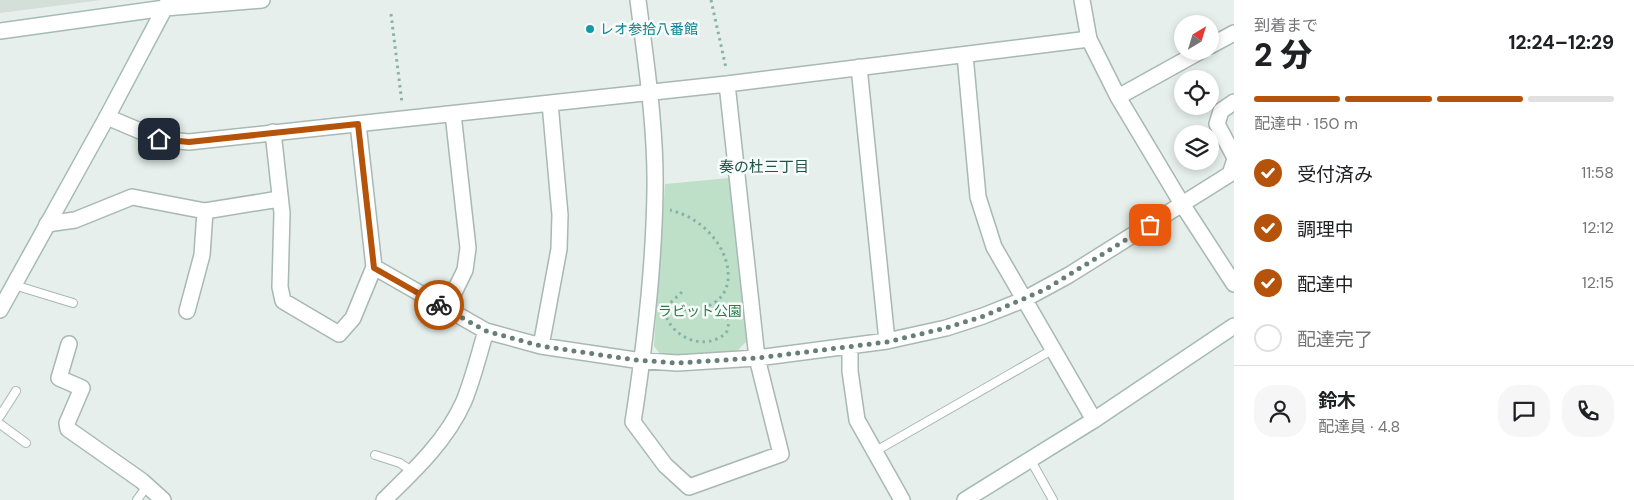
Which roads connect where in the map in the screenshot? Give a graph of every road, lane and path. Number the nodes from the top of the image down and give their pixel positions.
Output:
1 (262, 0) edge
2 (638, 0) edge
3 (711, 0) edge
4 (1082, 0) edge
5 (167, 4) edge
6 (391, 14) dead end
7 (0, 31) edge
8 (1234, 33) edge
9 (1089, 39) junction
10 (1219, 41) edge
11 (965, 55) junction
12 (1185, 60) edge
13 (860, 67) junction
14 (727, 84) junction
15 (649, 92) junction
16 (1118, 97) junction
17 (1234, 102) edge
18 (550, 104) junction
19 (453, 114) junction
20 (107, 117) junction
21 (403, 119) junction
22 (358, 124) junction
23 (273, 132) junction
24 (1234, 156) edge
25 (1234, 162) edge
26 (279, 199) junction
27 (1182, 204) junction
28 (654, 207) junction
29 (205, 211) junction
30 (47, 224) junction
31 (374, 268) junction
32 (1234, 284) edge
33 (14, 285) junction
34 (682, 292) dead end
35 (1023, 300) junction
36 (716, 302) junction
37 (74, 303) dead end
38 (648, 304) junction
39 (666, 308) junction
40 (446, 309) junction
41 (0, 310) edge
42 (187, 311) dead end
43 (1234, 328) edge
44 (486, 331) junction
45 (887, 342) junction
46 (69, 344) dead end
47 (541, 346) junction
48 (850, 347) junction
49 (1052, 350) junction
50 (757, 358) junction
51 (642, 360) junction
52 (16, 391) dead end
53 (0, 416) edge
54 (1094, 420) junction
55 (0, 424) edge
56 (26, 444) dead end
57 (874, 452) junction
58 (375, 455) dead end
59 (1030, 459) junction
60 (412, 472) junction
61 (147, 486) junction
62 (137, 500) edge
63 (163, 500) edge
64 (384, 500) edge
65 (902, 500) edge
66 (965, 500) edge
67 (1053, 500) edge

1 - 5 street
2 - 15 street
3 - 14 path
4 - 9 street
5 - 7 street
5 - 20 street
6 - 21 path
8 - 10 street
9 - 11 street
9 - 16 street
11 - 13 street
11 - 35 street
12 - 16 street
13 - 14 street
13 - 45 street
14 - 15 street
14 - 50 street
15 - 18 street
15 - 28 street
16 - 27 street
17 - 24 street
18 - 19 street
18 - 47 street
19 - 21 street
19 - 40 street
20 - 23 street
20 - 30 street
21 - 22 street
22 - 23 street
22 - 31 street
23 - 26 street
25 - 27 street
26 - 29 street
26 - 31 street
27 - 32 street
27 - 35 street
28 - 36 path
28 - 38 street
29 - 30 street
29 - 42 street
30 - 33 street
31 - 40 street
33 - 37 lane
33 - 41 street
34 - 39 path
35 - 45 street
35 - 49 street
36 - 39 path
36 - 39 path
38 - 39 path
38 - 51 street
40 - 44 street
43 - 54 street
44 - 47 street
44 - 60 street
45 - 48 street
46 - 61 street
47 - 51 street
48 - 50 street
48 - 57 street
49 - 54 street
49 - 57 lane
50 - 51 street
50 - 51 street
52 - 53 lane
54 - 59 street
55 - 56 lane
57 - 65 street
58 - 60 lane
59 - 66 street
59 - 67 lane
60 - 64 street
61 - 62 lane
61 - 63 street

